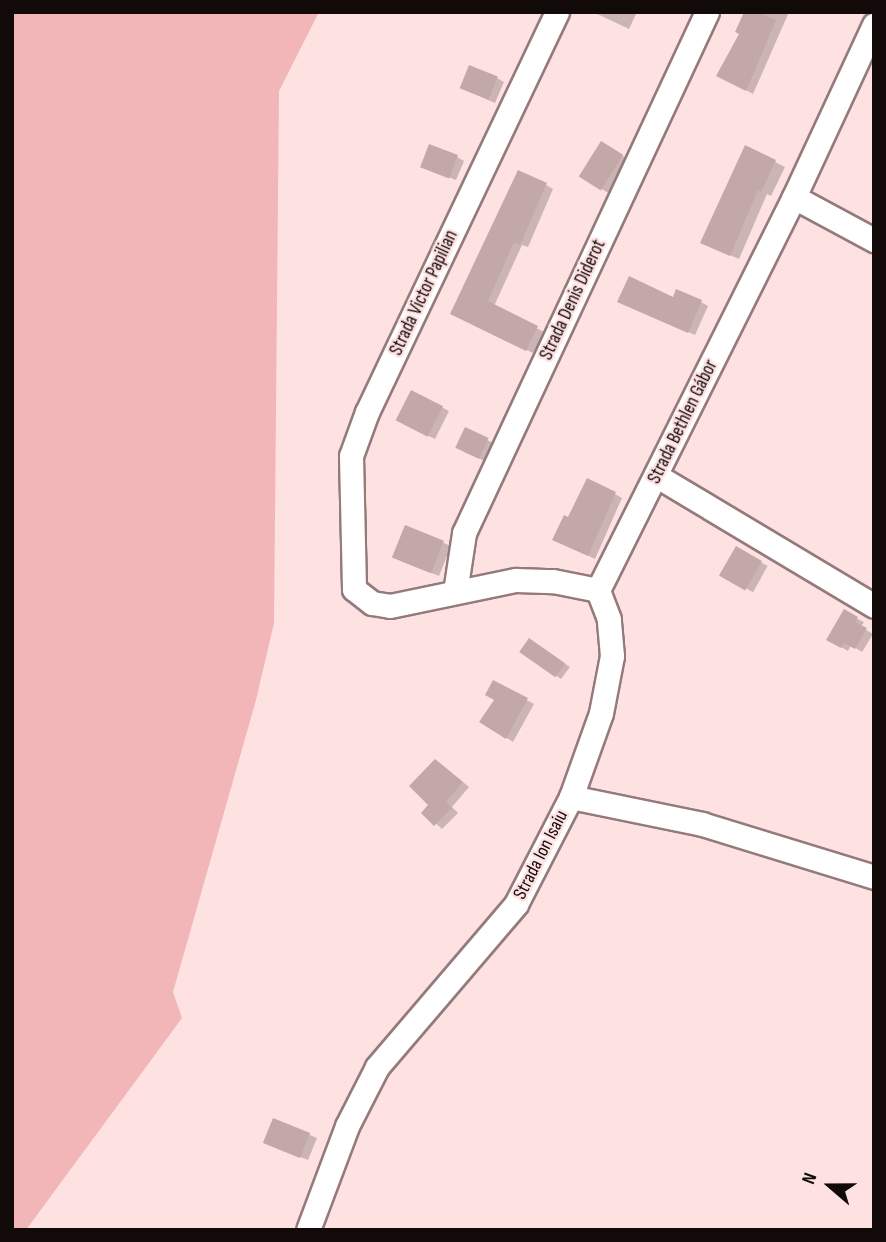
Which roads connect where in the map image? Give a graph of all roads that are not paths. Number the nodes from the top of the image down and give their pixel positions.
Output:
1 (557, 12) edge
2 (708, 12) edge
3 (874, 25) edge
4 (794, 197) junction
5 (874, 240) edge
6 (657, 476) junction
7 (598, 590) junction
8 (455, 592) junction
9 (874, 606) edge
10 (571, 797) junction
11 (874, 877) edge
12 (307, 1230) edge

1 - 8 street, Strada Victor Papilian
2 - 8 street, Strada Denis Diderot
3 - 4 street, Strada Bethlen Gábor
4 - 5 street
4 - 6 street, Strada Bethlen Gábor
6 - 7 street, Strada Bethlen Gábor
6 - 9 street
7 - 8 street
7 - 10 street
10 - 11 street, Strada Ion Isaiu
10 - 12 street, Strada Ion Isaiu

